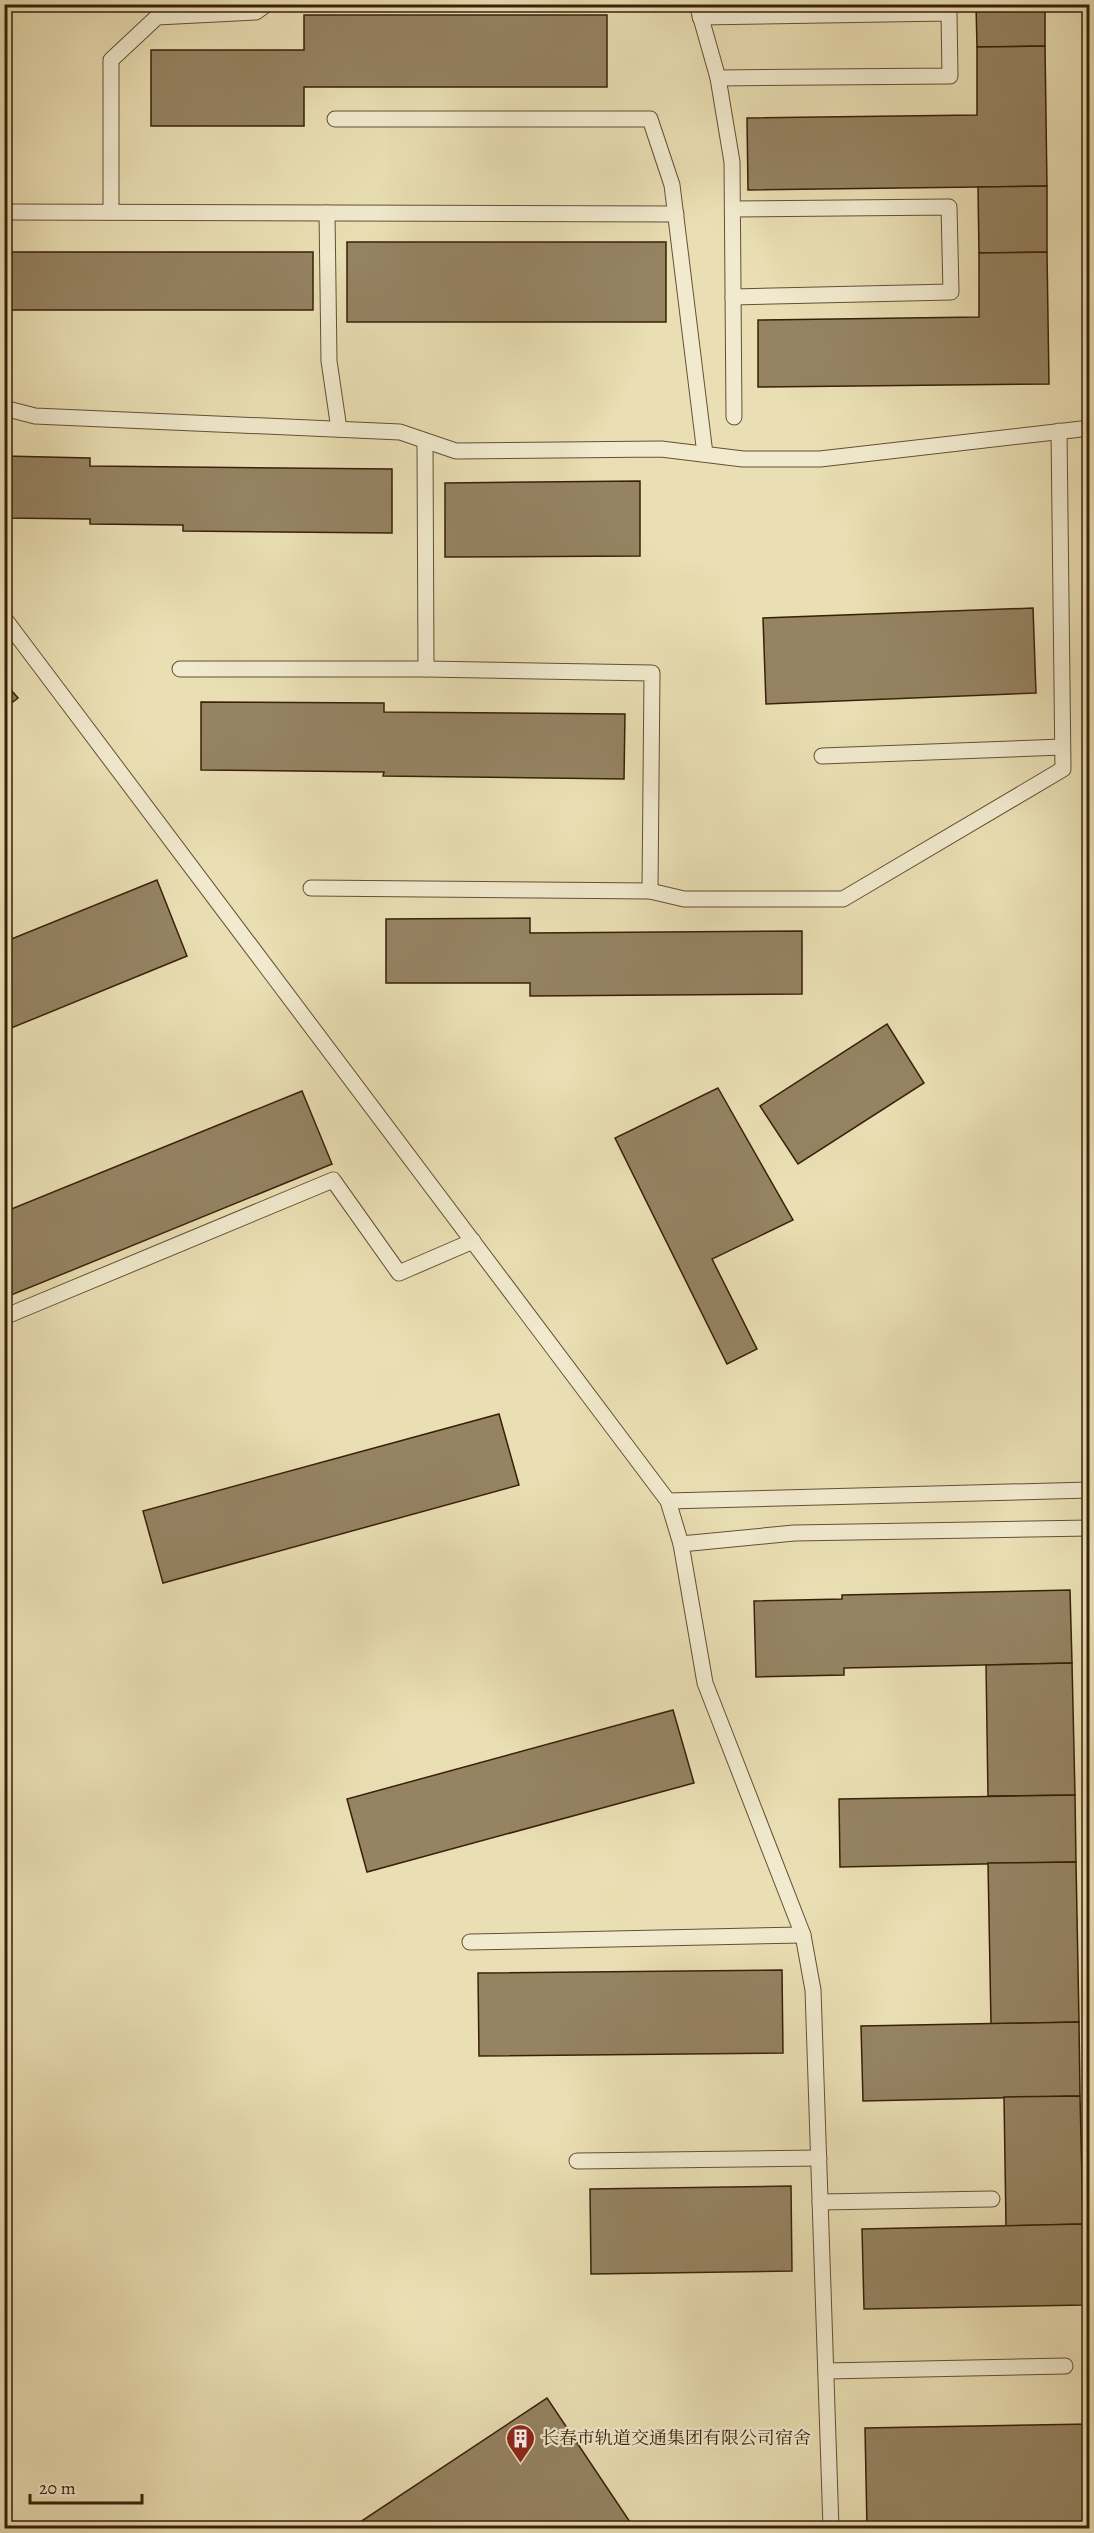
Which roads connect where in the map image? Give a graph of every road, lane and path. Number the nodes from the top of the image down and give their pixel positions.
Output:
1 (259, 7) edge
2 (699, 10) edge
3 (718, 78) junction
4 (335, 119) dead end
5 (733, 209) junction
6 (4, 212) edge
7 (111, 212) junction
8 (327, 213) junction
9 (676, 214) junction
10 (733, 297) junction
11 (4, 408) edge
12 (734, 417) dead end
13 (1089, 428) edge
14 (339, 429) junction
15 (1059, 431) junction
16 (425, 441) junction
17 (705, 454) junction
18 (4, 618) edge
19 (180, 669) dead end
20 (426, 669) junction
21 (1062, 747) junction
22 (822, 756) dead end
23 (311, 888) dead end
24 (650, 891) junction
25 (473, 1241) junction
26 (4, 1317) edge
27 (1089, 1490) edge
28 (668, 1501) junction
29 (1089, 1528) edge
30 (681, 1544) junction
31 (803, 1935) junction
32 (470, 1942) dead end
33 (819, 2158) junction
34 (577, 2161) dead end
35 (992, 2199) dead end
36 (820, 2202) junction
37 (1065, 2366) dead end
38 (826, 2372) junction
39 (831, 2529) edge

1 - 7 lane
2 - 3 lane
2 - 3 lane
3 - 5 lane
4 - 9 lane
5 - 10 lane
5 - 10 lane
6 - 7 lane
7 - 8 lane
8 - 9 lane
8 - 14 lane
9 - 17 lane
10 - 12 lane
11 - 14 lane
13 - 15 lane
14 - 16 lane
15 - 17 lane
15 - 21 lane
16 - 17 lane
16 - 20 lane
18 - 25 lane
19 - 20 lane
20 - 24 lane
21 - 22 lane
21 - 24 lane
23 - 24 lane
25 - 26 lane
25 - 28 lane
27 - 28 lane
28 - 30 lane
29 - 30 lane
30 - 31 lane
31 - 32 lane
31 - 33 lane
33 - 34 lane
33 - 36 lane
35 - 36 lane
36 - 38 lane
37 - 38 lane
38 - 39 lane

